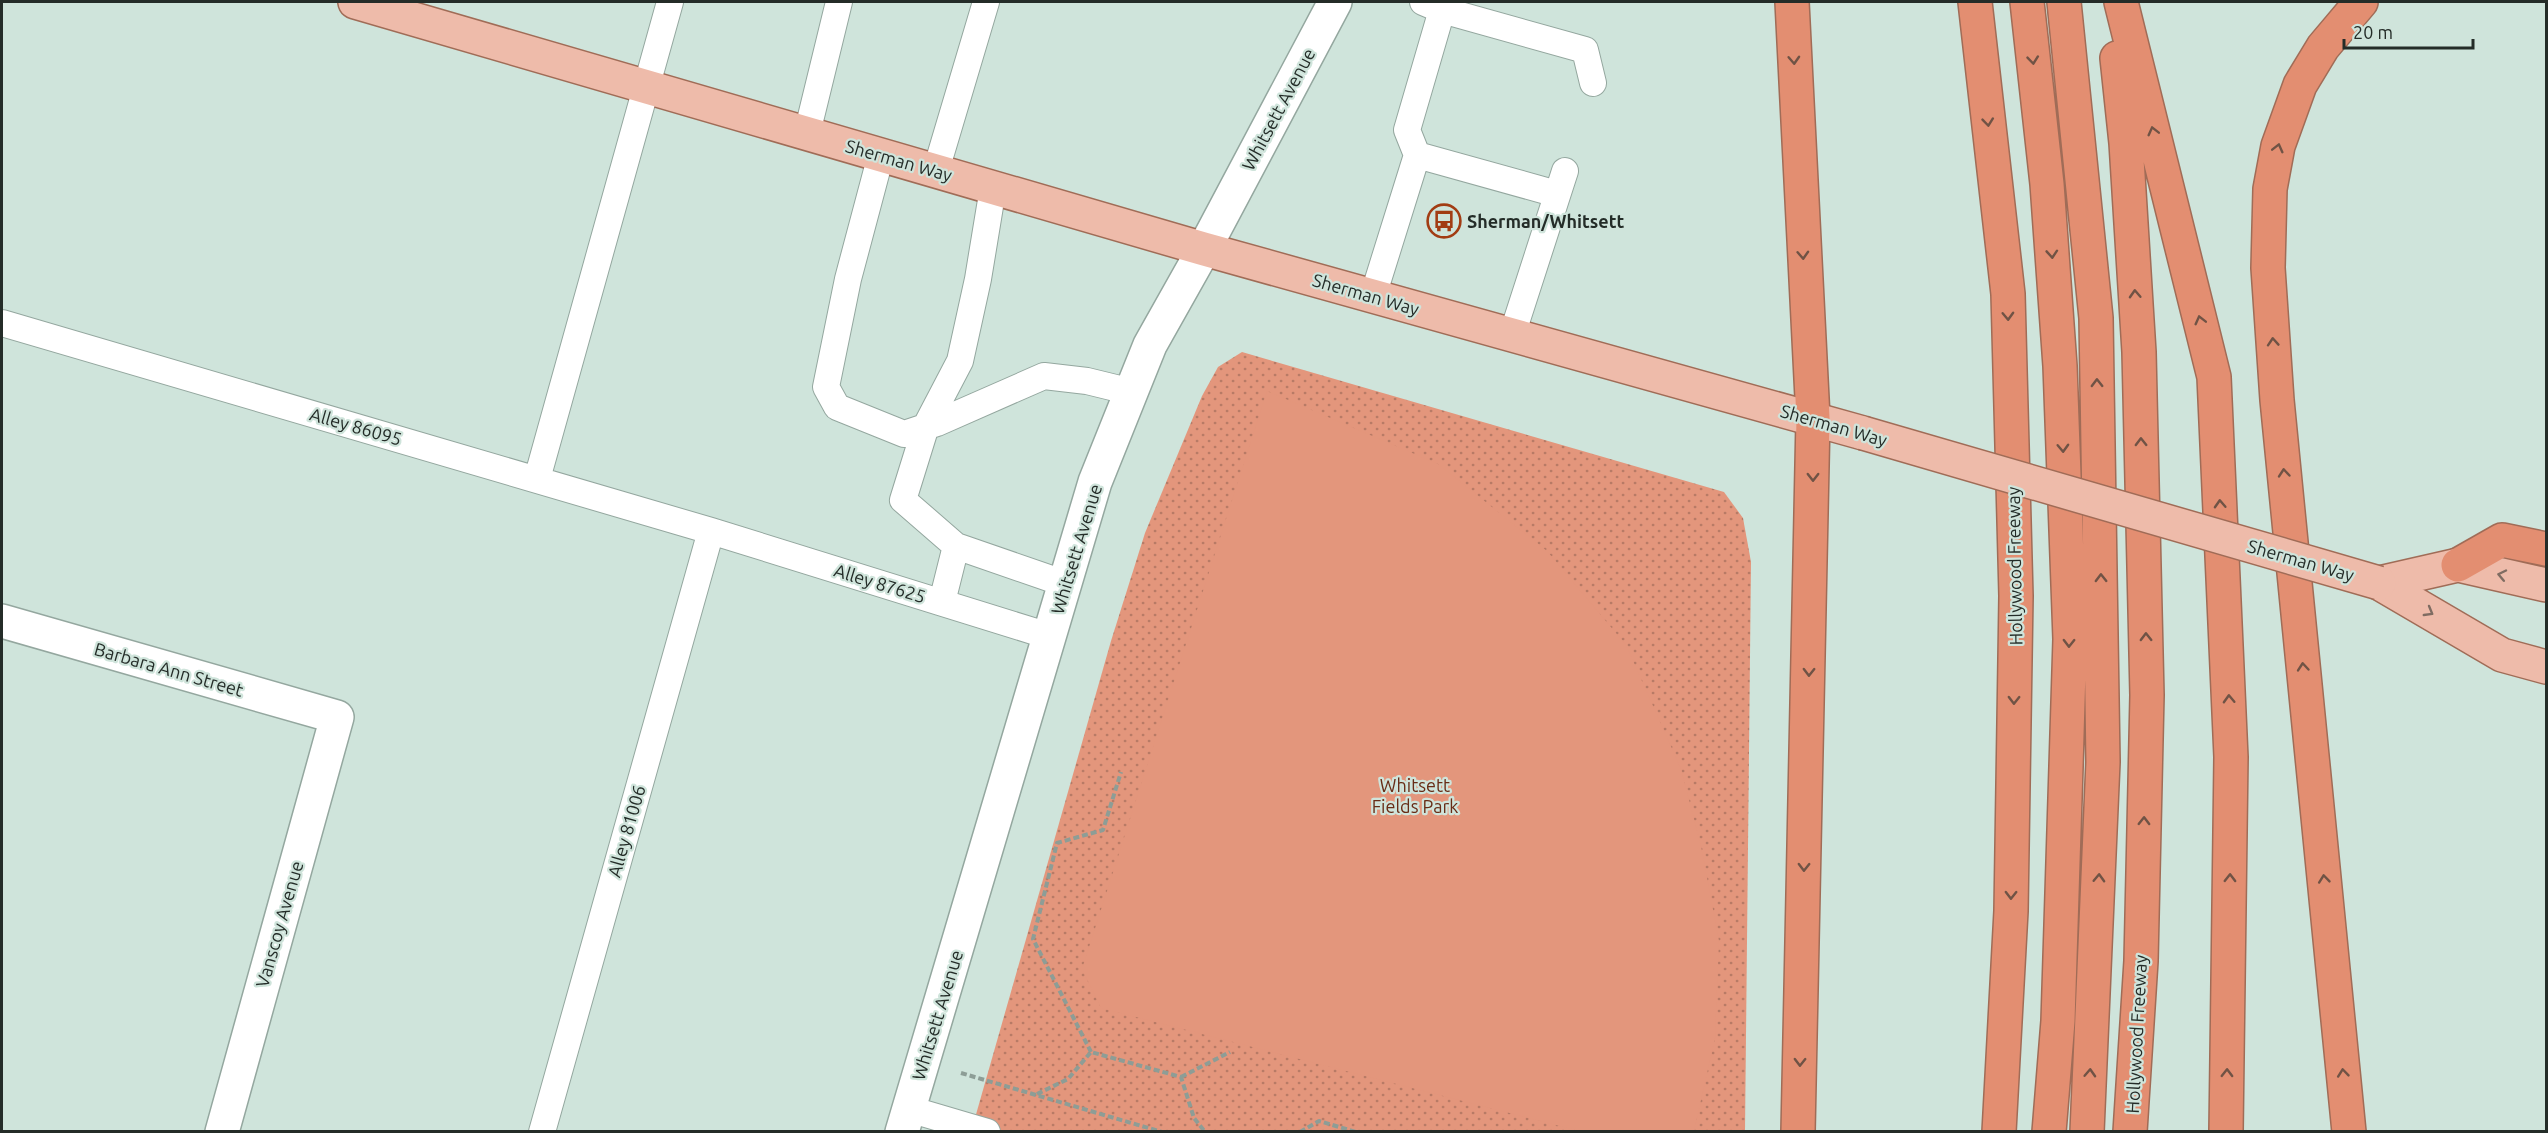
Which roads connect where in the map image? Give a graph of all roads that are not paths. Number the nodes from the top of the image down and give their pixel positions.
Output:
1 (355, 2) edge
2 (670, 2) edge
3 (839, 2) edge
4 (986, 2) edge
5 (1335, 2) edge
6 (1791, 2) edge
7 (1975, 2) edge
8 (2026, 2) edge
9 (2064, 2) edge
10 (2111, 2) edge
11 (2121, 2) edge
12 (2361, 2) edge
13 (1433, 6) edge
14 (418, 10) edge
15 (1593, 83) dead end
16 (647, 86) junction
17 (807, 133) junction
18 (881, 155) junction
19 (1417, 155) junction
20 (936, 170) junction
21 (993, 188) junction
22 (1204, 249) junction
23 (1373, 296) junction
24 (2, 322) edge
25 (1512, 335) junction
26 (1132, 392) junction
27 (1813, 418) junction
28 (926, 426) junction
29 (537, 479) junction
30 (711, 531) junction
31 (956, 546) junction
32 (2547, 549) edge
33 (2458, 565) junction
34 (2379, 583) junction
35 (1066, 584) junction
36 (2547, 585) edge
37 (942, 602) junction
38 (2, 621) edge
39 (1049, 636) junction
40 (2547, 667) edge
41 (337, 717) joint
42 (906, 1120) edge
43 (222, 1131) edge
44 (542, 1131) edge
45 (987, 1131) edge
46 (1798, 1131) edge
47 (1999, 1131) edge
48 (2049, 1131) edge
49 (2087, 1131) edge
50 (2130, 1131) edge
51 (2226, 1131) edge
52 (2349, 1131) edge

1 - 14 main road, Sherman Way
2 - 16 lane
3 - 17 lane
4 - 20 lane
5 - 22 main road, Whitsett Avenue
6 -> 27 highway
7 -> 47 highway, Hollywood Freeway
8 -> 48 highway
49 -> 9 highway
50 -> 10 highway, Hollywood Freeway
51 -> 11 highway
52 -> 12 highway
13 - 15 lane
13 - 19 lane
14 - 16 main road, Sherman Way
16 - 17 main road, Sherman Way
16 - 29 lane
17 - 18 main road, Sherman Way
18 - 20 main road, Sherman Way
18 - 28 lane
19 - 23 lane
19 - 25 lane
20 - 21 main road, Sherman Way
21 - 22 main road, Sherman Way
21 - 28 lane
22 - 23 main road, Sherman Way
22 - 26 main road, Whitsett Avenue
23 - 25 main road, Sherman Way
24 - 29 lane, Alley 86095
25 - 27 main road, Sherman Way
26 - 28 lane
26 - 35 main road, Whitsett Avenue
27 - 34 main road, Sherman Way, bridge
27 -> 46 highway
28 - 31 lane
29 - 30 lane, Alley 86095
30 - 37 lane, Alley 87625
30 - 44 lane, Alley 81006
31 - 35 lane
31 - 37 lane
32 - 33 highway
33 - 34 main road, Sherman Way
36 -> 33 main road, Sherman Way
34 -> 40 main road, Sherman Way
35 - 39 main road, Whitsett Avenue
37 - 39 lane, Alley 87625
38 - 41 main road, Barbara Ann Street
39 - 42 main road, Whitsett Avenue
41 - 43 main road, Vanscoy Avenue
42 - 45 lane

